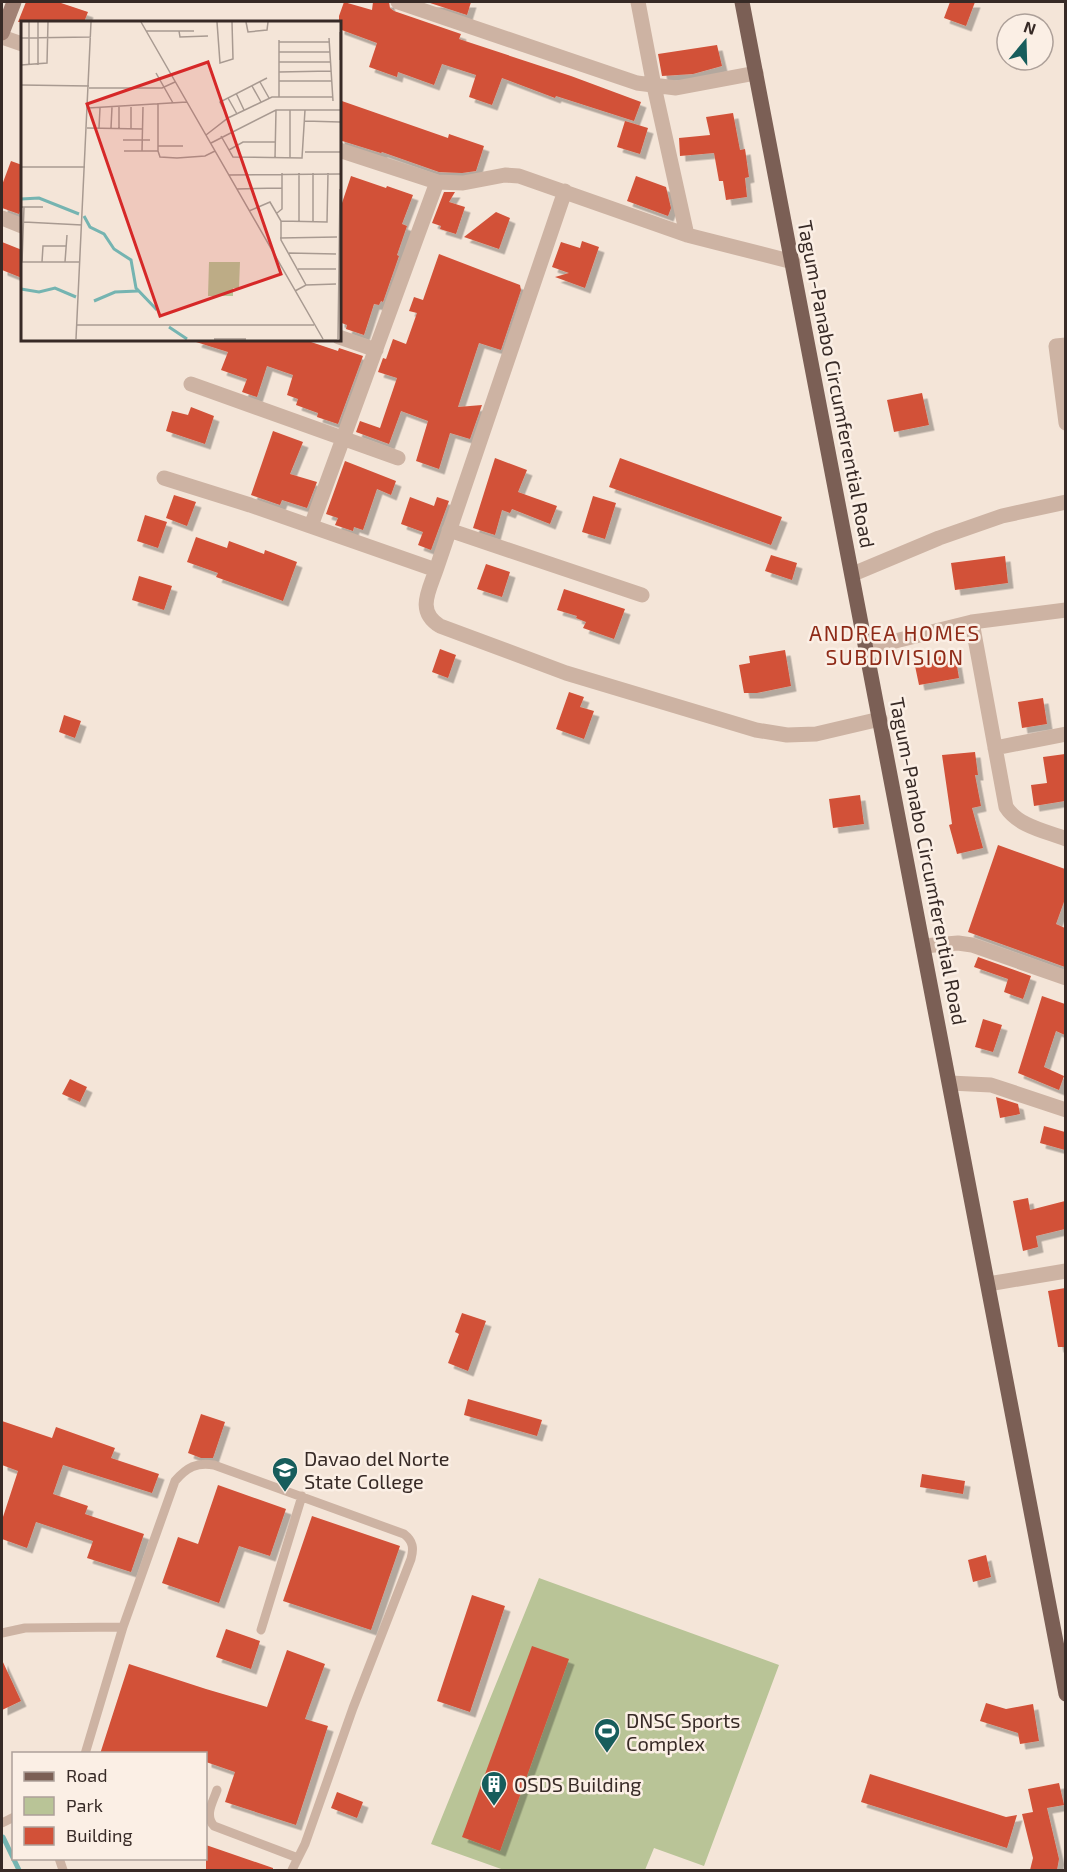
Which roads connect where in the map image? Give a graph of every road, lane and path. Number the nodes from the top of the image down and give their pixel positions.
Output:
1 (14, 2) edge
2 (398, 2) edge
3 (638, 2) edge
4 (742, 2) edge
5 (2, 35) edge
6 (21, 44) edge
7 (756, 73) junction
8 (654, 86) junction
9 (340, 153) edge
10 (437, 182) junction
11 (565, 191) junction
12 (2, 218) edge
13 (21, 226) edge
14 (687, 235) junction
15 (793, 262) junction
16 (340, 337) edge
17 (1065, 345) edge
18 (376, 350) junction
19 (190, 384) dead end
20 (1065, 423) edge
21 (344, 438) junction
22 (398, 458) dead end
23 (164, 478) dead end
24 (1065, 502) edge
25 (311, 526) junction
26 (449, 530) junction
27 (436, 570) junction
28 (853, 574) junction
29 (642, 595) dead end
30 (1065, 610) edge
31 (972, 622) junction
32 (867, 648) junction
33 (880, 719) junction
34 (1065, 734) edge
35 (995, 748) junction
36 (1065, 839) edge
37 (923, 946) junction
38 (1065, 978) edge
39 (950, 1083) junction
40 (1065, 1110) edge
41 (1065, 1270) edge
42 (988, 1284) junction
43 (302, 1496) junction
44 (123, 1627) junction
45 (261, 1630) dead end
46 (2, 1633) edge
47 (1065, 1694) edge
48 (86, 1752) edge
49 (217, 1790) dead end
50 (298, 1858) junction
51 (292, 1870) edge

1 - 5 main road
2 - 8 street
3 - 8 street
4 - 7 main road, Tagum-Panabo Circumferential Road
5 - 6 street
7 - 8 street
7 - 15 main road, Tagum-Panabo Circumferential Road
8 - 14 street
9 - 10 street
10 - 11 street
10 - 18 street
11 - 14 street
11 - 26 street
12 - 13 street
14 - 15 street
15 - 28 main road, Tagum-Panabo Circumferential Road
16 - 18 street
17 - 20 street
18 - 21 street
19 - 21 street
21 - 22 street
21 - 25 street
23 - 25 street
24 - 28 street
25 - 27 street
26 - 27 street
26 - 29 street
27 - 33 street
28 - 32 main road, Tagum-Panabo Circumferential Road
30 - 31 street
31 - 32 street
31 - 35 street
32 - 33 main road, Tagum-Panabo Circumferential Road
33 - 37 main road, Tagum-Panabo Circumferential Road
34 - 35 street
35 - 36 street
37 - 38 street
37 - 39 main road, Tagum-Panabo Circumferential Road
39 - 40 street
39 - 42 main road, Tagum-Panabo Circumferential Road
41 - 42 street
42 - 47 main road, Tagum-Panabo Circumferential Road
43 - 44 lane
43 - 45 lane
43 - 50 lane
44 - 46 lane
44 - 48 lane
49 - 50 lane
50 - 51 lane

